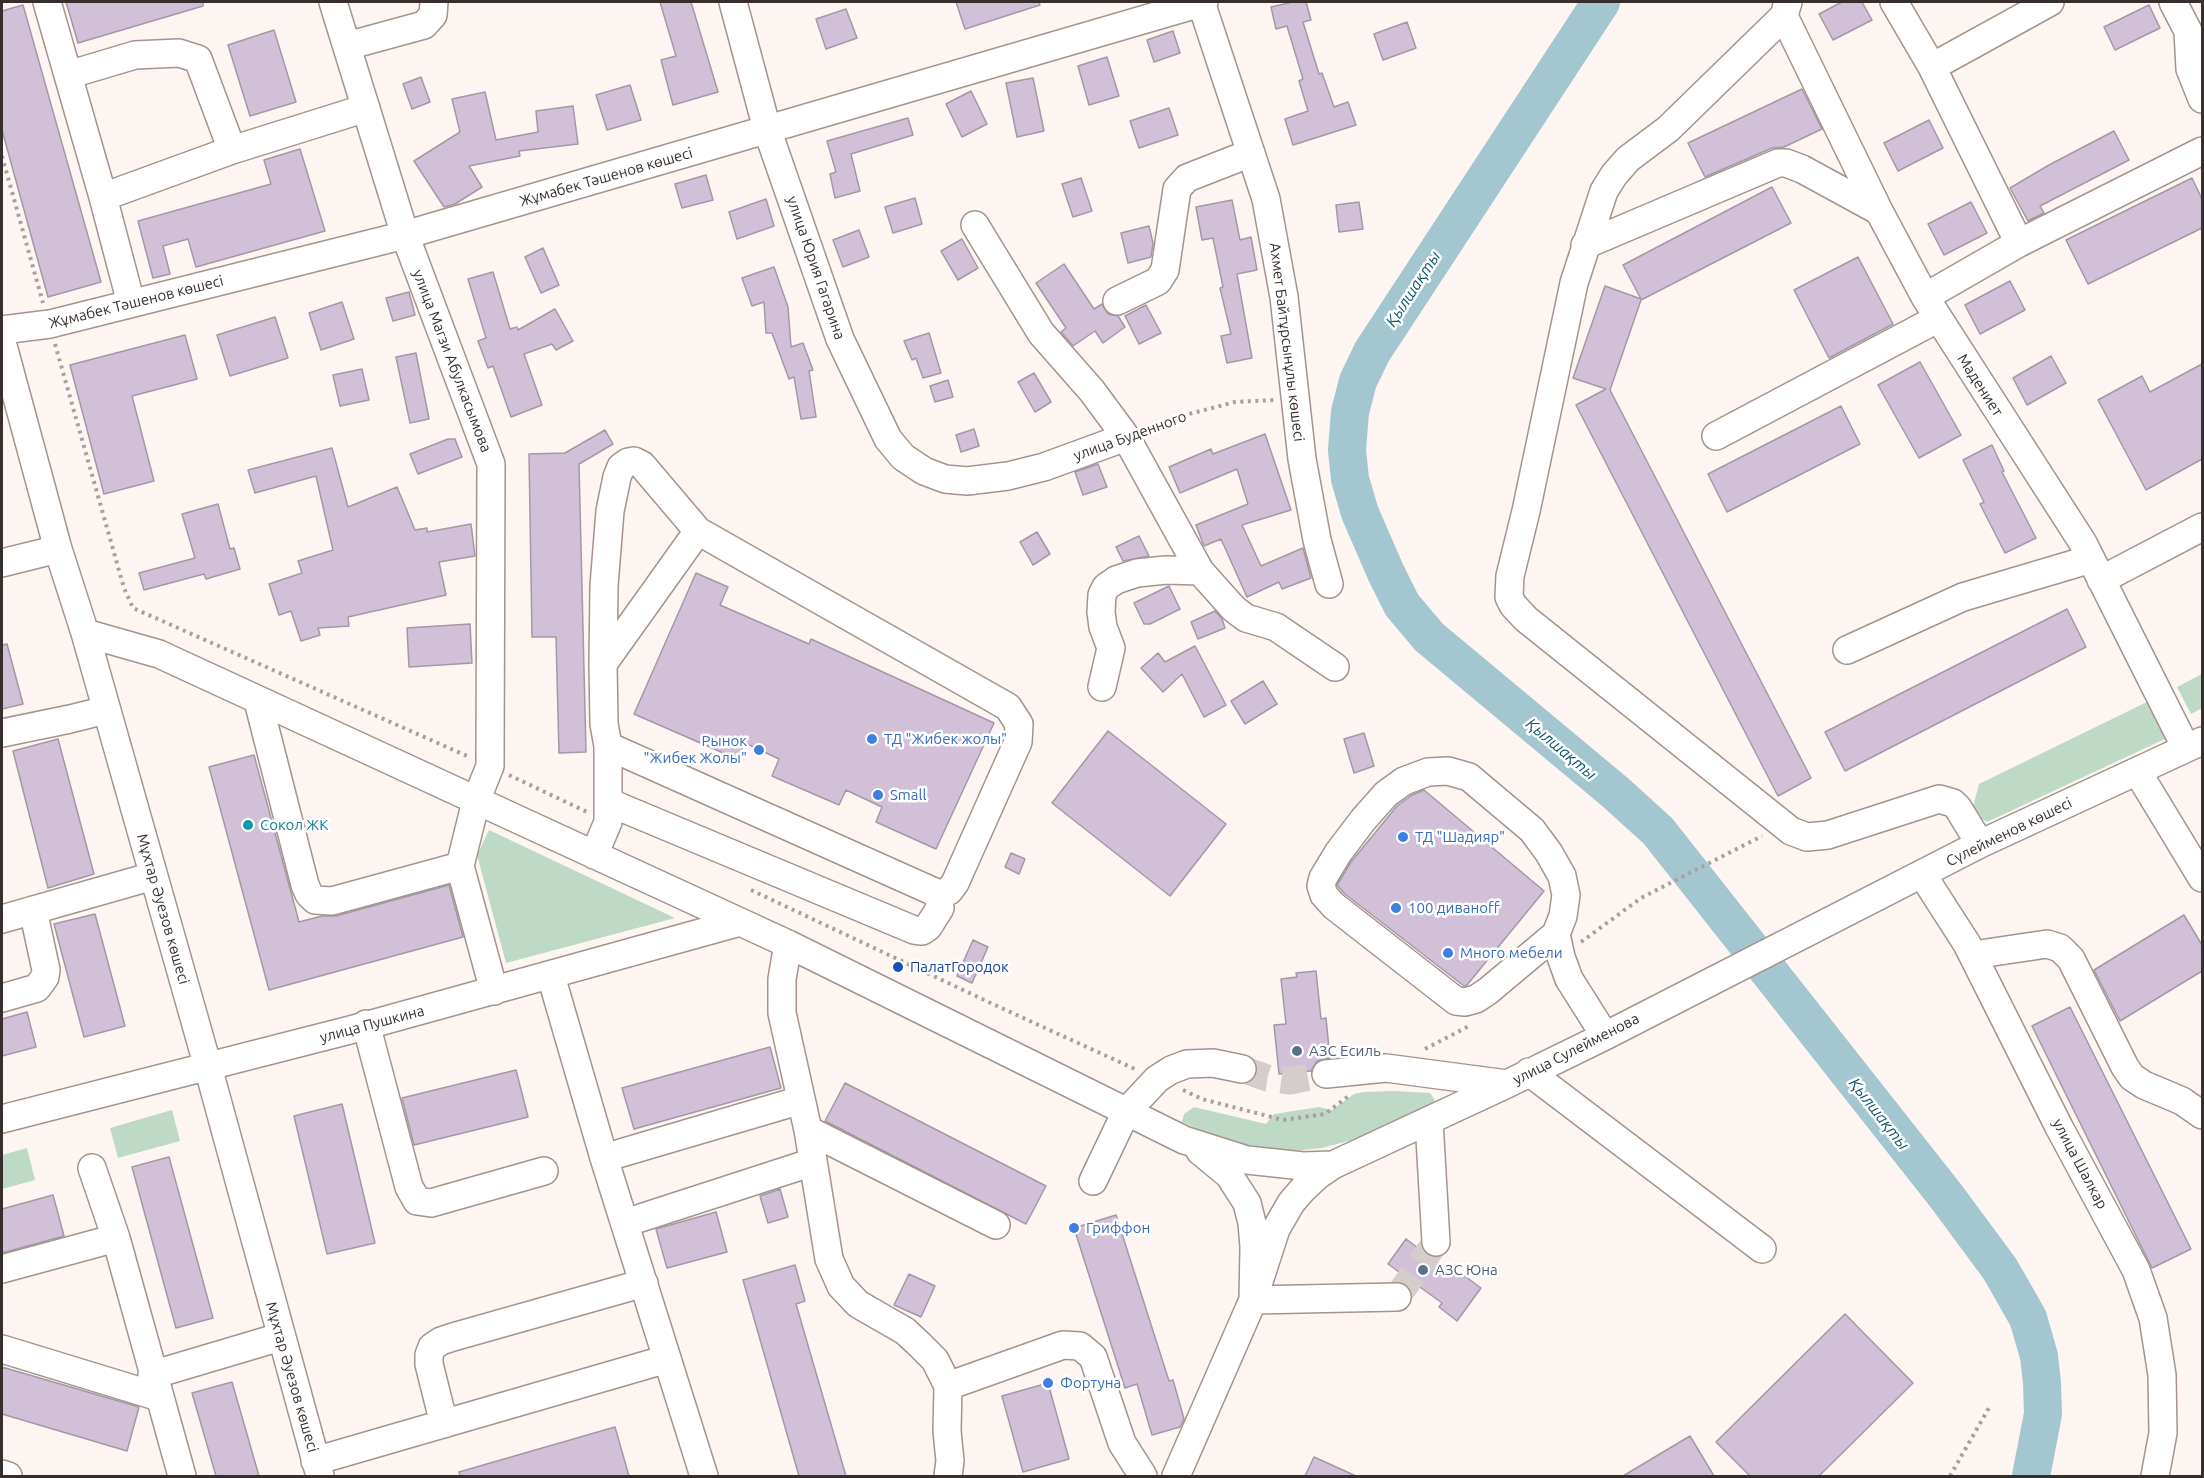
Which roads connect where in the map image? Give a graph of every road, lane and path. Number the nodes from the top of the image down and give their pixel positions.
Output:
1 (48, 2) edge
2 (333, 2) edge
3 (434, 2) edge
4 (733, 2) edge
5 (1202, 2) edge
6 (1894, 2) edge
7 (2173, 2) edge
8 (2046, 3) edge
9 (1786, 9) edge
10 (347, 46) junction
11 (1932, 68) junction
12 (68, 75) junction
13 (2202, 99) edge
14 (366, 108) junction
15 (767, 129) junction
16 (232, 150) junction
17 (2202, 151) edge
18 (1251, 153) junction
19 (103, 197) junction
20 (1879, 211) junction
21 (975, 225) dead end
22 (405, 235) junction
23 (2019, 243) junction
24 (1585, 244) junction
25 (1117, 301) dead end
26 (131, 303) junction
27 (1931, 308) junction
28 (2, 330) edge
29 (2, 342) edge
30 (1295, 399) junction
31 (1716, 436) dead end
32 (1126, 437) junction
33 (967, 481) joint
34 (2202, 527) edge
35 (698, 531) junction
36 (58, 549) junction
37 (2, 563) edge
38 (2096, 570) junction
39 (1200, 571) junction
40 (1329, 584) dead end
41 (85, 633) junction
42 (1847, 650) dead end
43 (603, 664) junction
44 (1335, 667) dead end
45 (1102, 687) dead end
46 (258, 700) junction
47 (105, 710) junction
48 (2, 733) edge
49 (2194, 745) edge
50 (608, 746) junction
51 (2138, 771) junction
52 (476, 801) junction
53 (608, 802) junction
54 (1980, 844) junction
55 (1744, 846) dead end
56 (594, 855) junction
57 (460, 866) junction
58 (1922, 874) junction
59 (153, 876) junction
60 (2202, 878) edge
61 (939, 894) junction
62 (1641, 898) dead end
63 (33, 910) junction
64 (2, 919) edge
65 (740, 922) junction
66 (1817, 927) joint
67 (1556, 934) junction
68 (788, 944) junction
69 (1973, 955) junction
70 (551, 976) junction
71 (494, 991) junction
72 (2, 998) edge
73 (366, 1024) junction
74 (1605, 1036) junction
75 (208, 1066) junction
76 (1242, 1069) tunnel mouth
77 (1326, 1074) tunnel mouth
78 (1518, 1078) junction
79 (801, 1100) junction
80 (1126, 1112) junction
81 (2202, 1115) edge
82 (2, 1119) edge
83 (1429, 1120) junction
84 (808, 1130) junction
85 (1184, 1140) junction
86 (604, 1158) junction
87 (813, 1162) junction
88 (1333, 1165) junction
89 (92, 1168) dead end
90 (544, 1171) dead end
91 (1093, 1181) dead end
92 (625, 1223) junction
93 (996, 1225) dead end
94 (116, 1239) junction
95 (1436, 1242) tunnel mouth
96 (1762, 1249) dead end
97 (2, 1269) edge
98 (644, 1283) junction
99 (1397, 1297) dead end
100 (1253, 1300) junction
101 (280, 1337) junction
102 (2, 1348) edge
103 (667, 1359) junction
104 (156, 1386) junction
105 (948, 1386) junction
106 (1990, 1406) dead end
107 (444, 1424) junction
108 (317, 1469) edge
109 (2, 1474) edge
110 (8, 1476) edge
111 (182, 1476) edge
112 (702, 1476) edge
113 (948, 1476) edge
114 (1143, 1476) edge
115 (1176, 1476) edge
116 (1950, 1476) edge
117 (2155, 1476) edge

1 - 12 street
2 - 10 street, улица Магзи Абулкасымова
3 - 10 street
4 - 15 street, улица Юрия Гагарина
5 - 15 street, Жұмабек Тәшенов көшесі
5 - 18 street, Ахмет Байтұрсынұлы көшесі
6 - 11 street
7 - 13 street
8 - 11 street
9 - 20 street, Мадениет
9 - 24 street
10 - 14 street, улица Магзи Абулкасымова
11 - 23 street
12 - 16 street
12 - 19 street
14 - 16 street
14 - 22 street, улица Магзи Абулкасымова
15 - 22 street, Жұмабек Тәшенов көшесі
15 - 33 street, улица Юрия Гагарина
16 - 19 street
17 - 23 street
18 - 25 street
18 - 30 street, Ахмет Байтұрсынұлы көшесі
19 - 26 street
20 - 24 street
20 - 27 street, Мадениет
21 - 32 street
22 - 26 street, Жұмабек Тәшенов көшесі
22 - 52 street, улица Магзи Абулкасымова
23 - 27 street
24 - 54 street
26 - 28 street, Жұмабек Тәшенов көшесі
27 - 31 street
27 - 38 street, Мадениет
29 - 36 street, Мұхтар Әуезов көшесі
30 - 32 path, улица Буденного
30 - 40 street, Ахмет Байтұрсынұлы көшесі
32 - 33 street, улица Буденного
32 - 39 street
34 - 38 street
35 - 43 street
35 - 43 street
35 - 61 street
36 - 37 street
36 - 41 street, Мұхтар Әуезов көшесі
38 - 42 street
38 - 49 street, Мадениет
39 - 44 street
39 - 45 street
41 - 46 street
41 - 47 street, Мұхтар Әуезов көшесі
43 - 50 street
46 - 52 street
46 - 57 street
47 - 48 street
47 - 59 street, Мұхтар Әуезов көшесі
49 - 51 street, Сүлейменов көшесі
50 - 53 street
50 - 61 street
51 - 54 street, Сүлейменов көшесі
51 - 60 street
52 - 56 street
52 - 57 street, улица Магзи Абулкасымова
53 - 56 street
53 - 61 street
54 - 58 street, Сүлейменов көшесі
55 - 62 path
56 - 65 street
57 - 71 street
58 - 66 street, Сүлейменов көшесі
58 - 69 street, улица Шалкар
59 - 63 street
59 - 75 street, Мұхтар Әуезов көшесі
63 - 64 street
63 - 72 street
65 - 68 street
65 - 70 street, улица Пушкина
66 - 74 street, улица Сулейменова
67 - 67 street
67 - 74 street
68 - 79 street
68 - 80 street
69 - 81 street
69 - 117 street, улица Шалкар
70 - 71 street, улица Пушкина
70 - 86 street
71 - 73 street, улица Пушкина
73 - 75 street, улица Пушкина
73 - 90 street
74 - 78 street, улица Сулейменова
75 - 82 street, улица Пушкина
75 - 101 street, Мұхтар Әуезов көшесі
76 - 80 street
77 - 78 street
78 - 83 street, улица Сулейменова
78 - 96 street
79 - 84 street
79 - 86 street
80 - 85 street
80 - 91 street
83 - 88 street, улица Сулейменова
83 - 95 street
84 - 87 street
84 - 93 street
85 - 88 street
85 - 100 street
86 - 92 street
87 - 92 street
87 - 105 street
88 - 100 street
89 - 94 street
92 - 98 street
94 - 97 street
94 - 104 street
98 - 103 street
98 - 107 street
99 - 100 street
100 - 115 street
101 - 104 street
101 - 108 street, Мұхтар Әуезов көшесі
102 - 104 street
103 - 107 street
103 - 112 street
104 - 111 street
105 - 113 street
105 - 114 street
106 - 116 path
107 - 108 street
109 - 110 street

